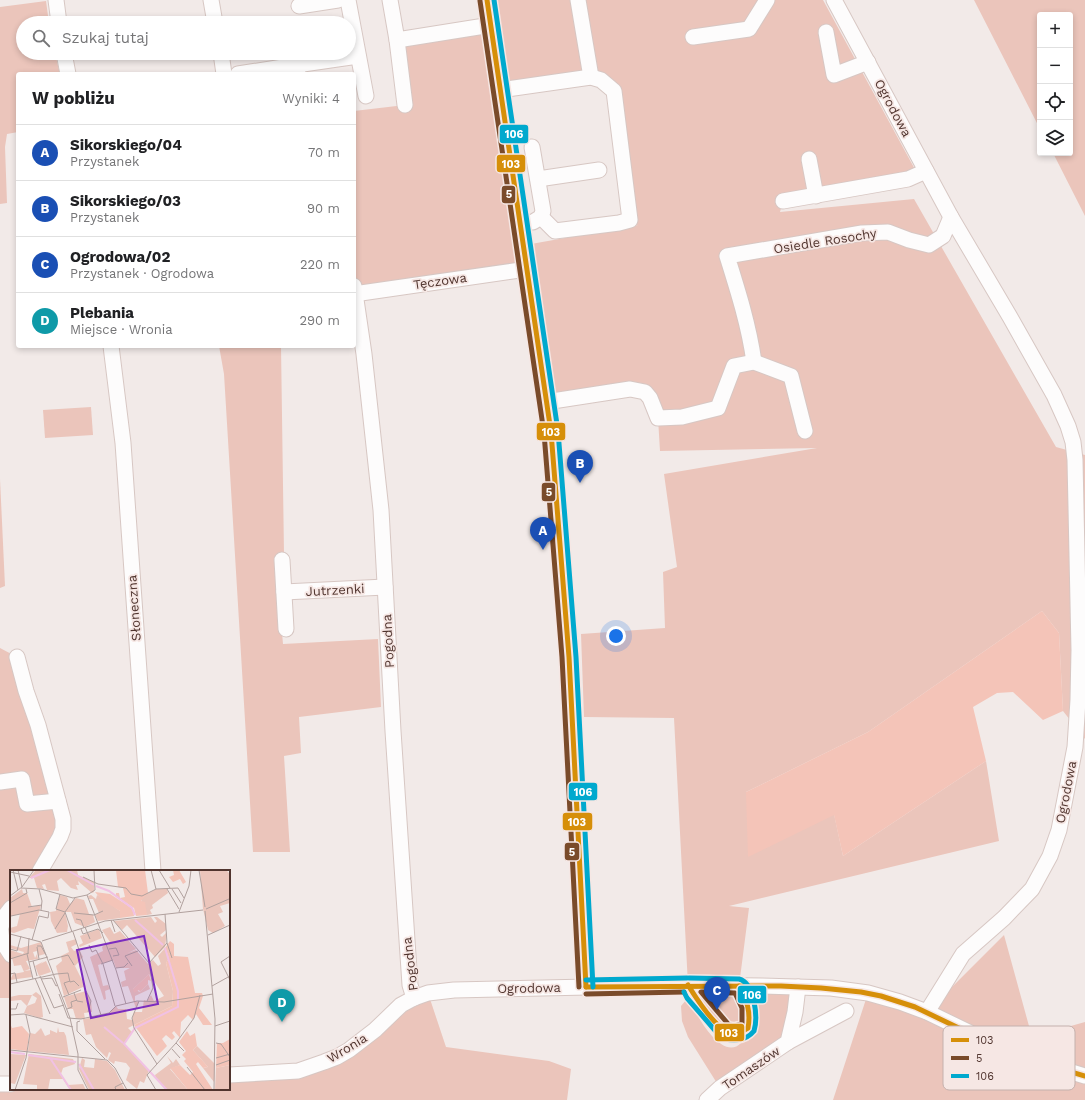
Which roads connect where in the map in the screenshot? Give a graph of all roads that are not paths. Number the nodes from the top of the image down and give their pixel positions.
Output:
1 (56, 0) edge
2 (211, 0) edge
3 (348, 0) edge
4 (390, 0) edge
5 (487, 0) edge
6 (578, 0) edge
7 (766, 0) edge
8 (834, 0) edge
9 (331, 1) edge
10 (299, 6) dead end
11 (58, 16) edge
12 (214, 16) edge
13 (351, 16) edge
14 (491, 26) junction
15 (826, 32) dead end
16 (693, 37) dead end
17 (397, 40) junction
18 (356, 45) edge
19 (358, 56) joint
20 (65, 60) edge
21 (221, 60) edge
22 (339, 60) edge
23 (868, 62) junction
24 (297, 69) edge
25 (68, 72) edge
26 (224, 72) edge
27 (262, 72) edge
28 (591, 77) junction
29 (500, 90) junction
30 (366, 96) dead end
31 (405, 105) dead end
32 (532, 147) dead end
33 (809, 159) dead end
34 (599, 170) dead end
35 (926, 171) junction
36 (538, 179) junction
37 (816, 196) junction
38 (783, 201) dead end
39 (951, 217) junction
40 (541, 218) junction
41 (520, 225) junction
42 (527, 269) junction
43 (356, 291) edge
44 (356, 298) edge
45 (111, 348) edge
46 (754, 362) junction
47 (546, 402) junction
48 (805, 432) dead end
49 (1079, 439) edge
50 (282, 560) dead end
51 (385, 587) junction
52 (284, 592) junction
53 (286, 629) dead end
54 (17, 657) dead end
55 (0, 782) edge
56 (58, 801) junction
57 (41, 870) edge
58 (153, 870) edge
59 (10, 909) edge
60 (0, 931) edge
61 (10, 953) edge
62 (586, 987) junction
63 (798, 987) junction
64 (421, 995) junction
65 (846, 1011) dead end
66 (927, 1012) junction
67 (956, 1026) edge
68 (788, 1042) junction
69 (1075, 1073) edge
70 (230, 1075) edge
71 (1085, 1076) edge
72 (707, 1100) edge

1 - 11 street
2 - 12 street
3 - 13 street
4 - 17 street
5 - 14 street
6 - 28 street
7 - 16 street
8 - 23 street, Ogrodowa
9 - 10 street
14 - 17 street
14 - 29 street
15 - 23 street
17 - 31 street
18 - 19 street
19 - 30 street
20 - 25 street
21 - 26 street
22 - 24 street
23 - 35 street, Ogrodowa
24 - 27 street
28 - 29 street
28 - 40 street
29 - 41 street
32 - 36 street
33 - 37 street
34 - 36 street
35 - 37 street
35 - 39 street, Ogrodowa
36 - 40 street
37 - 38 street
39 - 46 street, Osiedle Rosochy
39 - 49 street
40 - 41 street
41 - 42 street
42 - 43 street, Tęczowa
42 - 47 street
44 - 51 street, Pogodna
45 - 58 street, Słoneczna
46 - 47 street
46 - 48 street
47 - 62 street
49 - 66 street, Ogrodowa
50 - 52 street
51 - 52 street, Jutrzenki
51 - 64 street, Pogodna
52 - 53 street
54 - 56 street
55 - 56 street
56 - 57 street
59 - 60 street
60 - 61 street
62 - 63 street, Ogrodowa
62 - 64 street, Ogrodowa
63 - 66 street, Ogrodowa
63 - 68 street, Tomaszów
64 - 70 street, Wronia
65 - 68 street
66 - 67 street, Ogrodowa
68 - 72 street, Tomaszów
69 - 71 street, Ogrodowa

